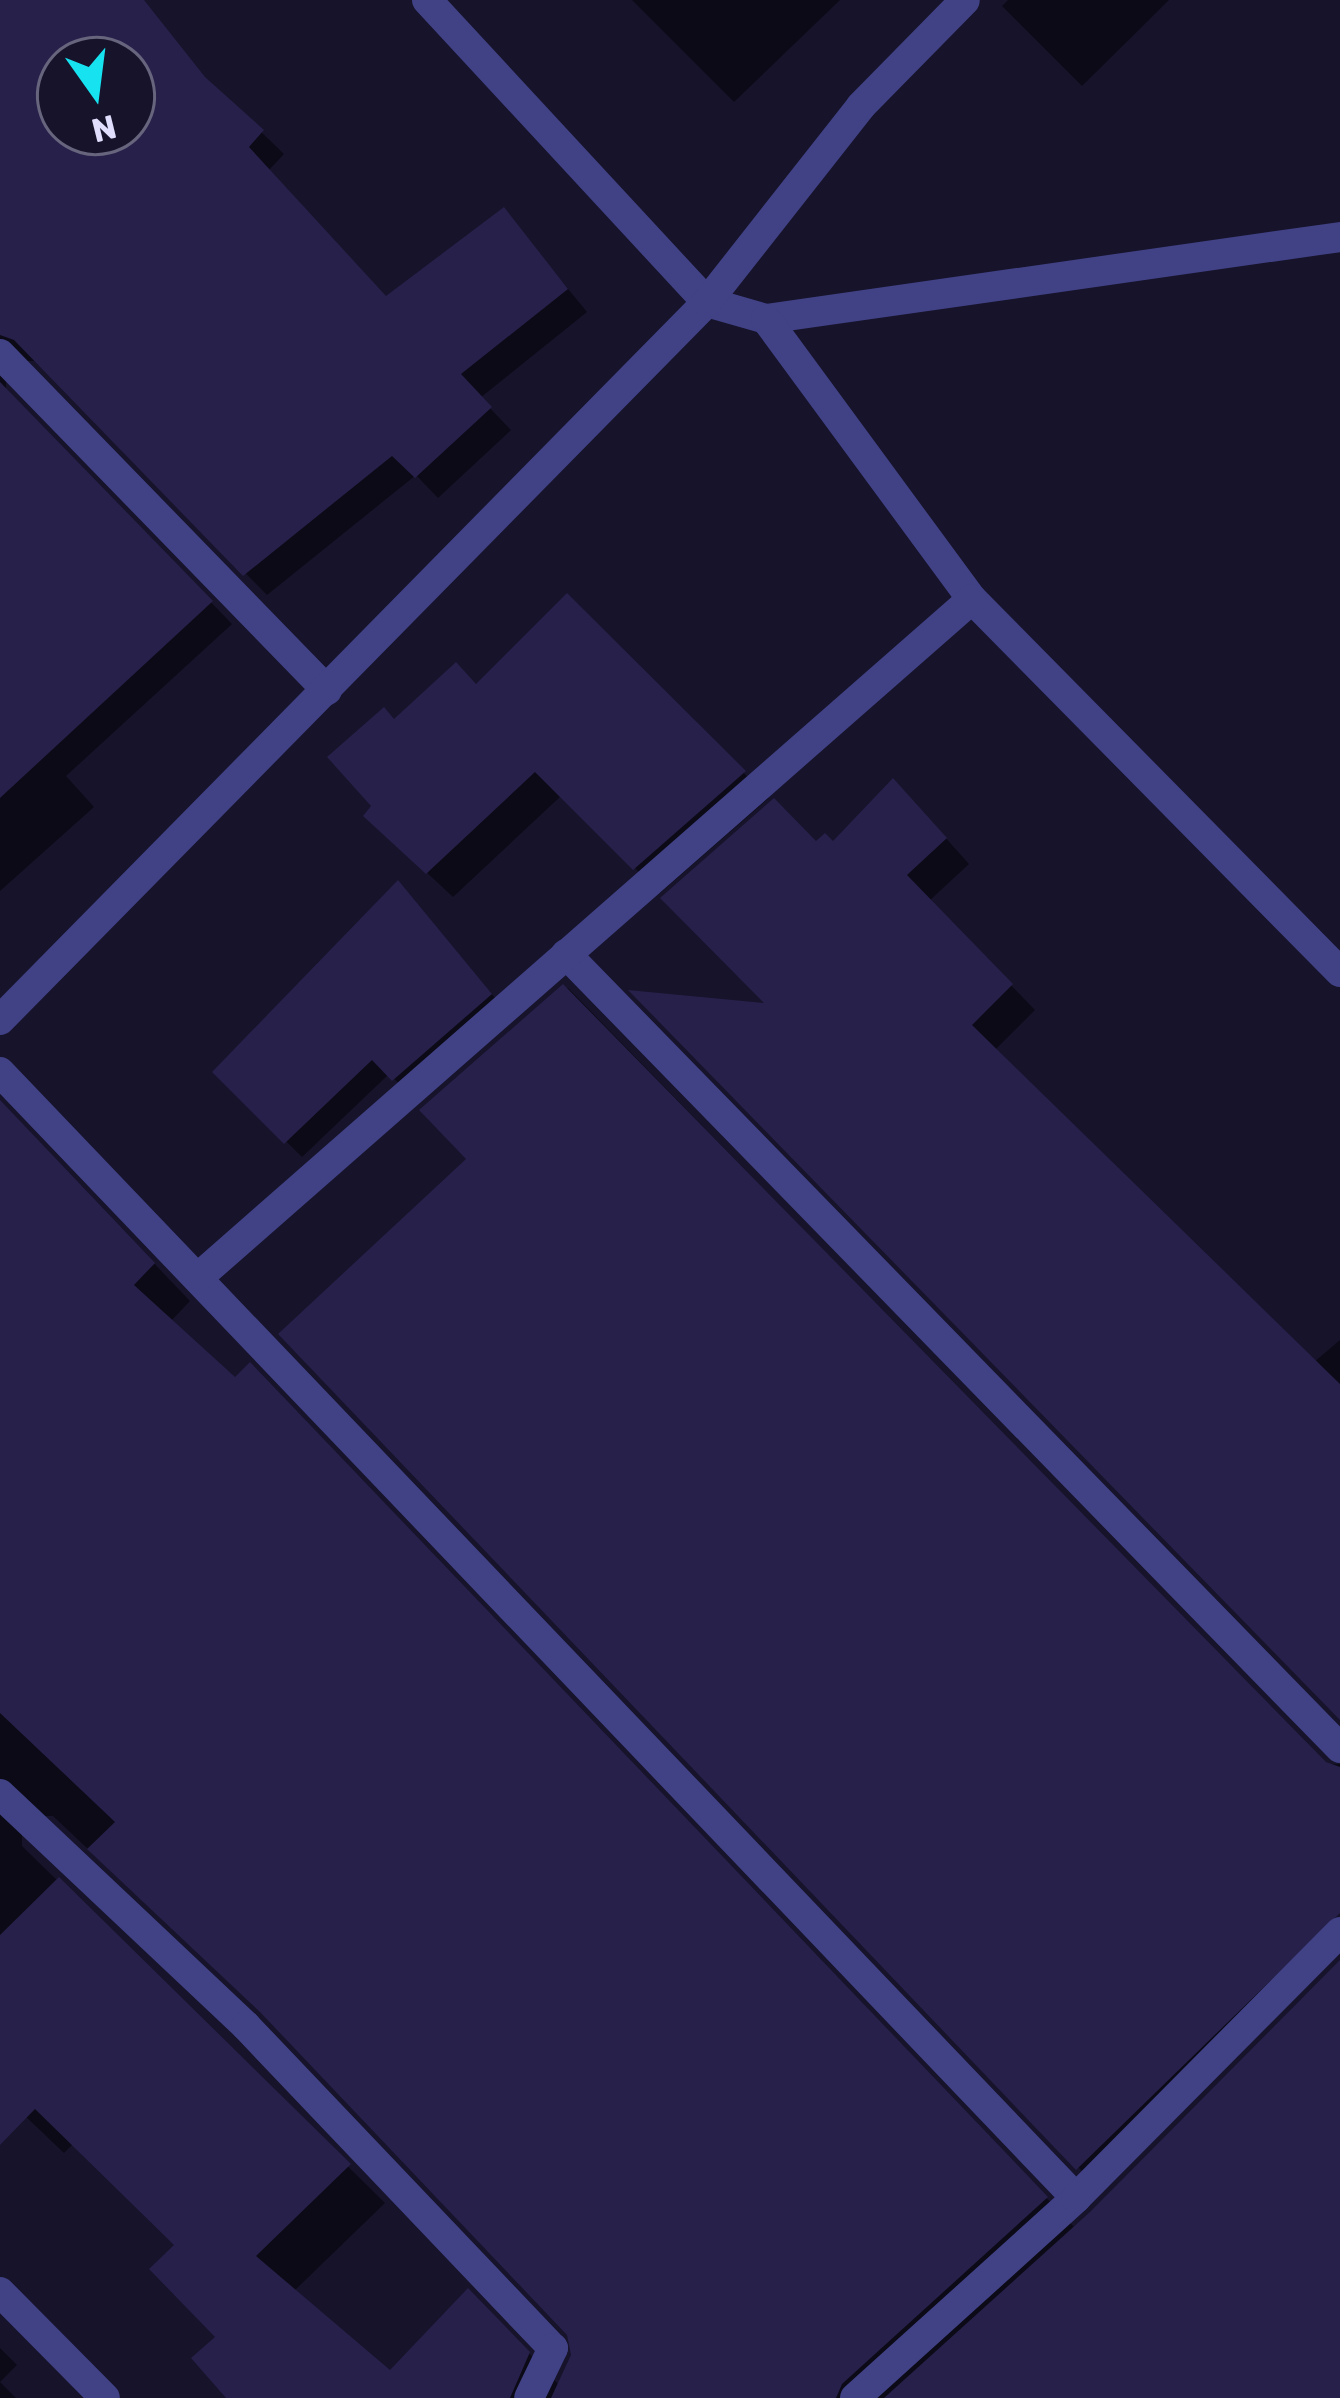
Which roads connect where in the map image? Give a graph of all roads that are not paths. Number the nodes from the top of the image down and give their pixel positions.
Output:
1 (427, 0) edge
2 (965, 0) edge
3 (1340, 237) edge
4 (707, 302) junction
5 (766, 319) junction
6 (0, 354) edge
7 (972, 599) junction
8 (327, 690) junction
9 (566, 954) junction
10 (1340, 972) edge
11 (0, 1020) edge
12 (0, 1072) edge
13 (201, 1275) junction
14 (1340, 1748) edge
15 (0, 1794) edge
16 (1340, 1932) edge
17 (1076, 2198) junction
18 (0, 2292) edge
19 (105, 2398) edge
20 (529, 2398) edge
21 (855, 2398) edge

1 - 4 street
2 - 4 street
3 - 5 street
4 - 5 street
4 - 8 street
5 - 7 street
6 - 8 street
7 - 9 street
7 - 10 street
8 - 11 street
9 - 13 street
9 - 14 street
12 - 13 street
13 - 17 street
15 - 20 street
16 - 17 street
17 - 21 street
18 - 19 street

